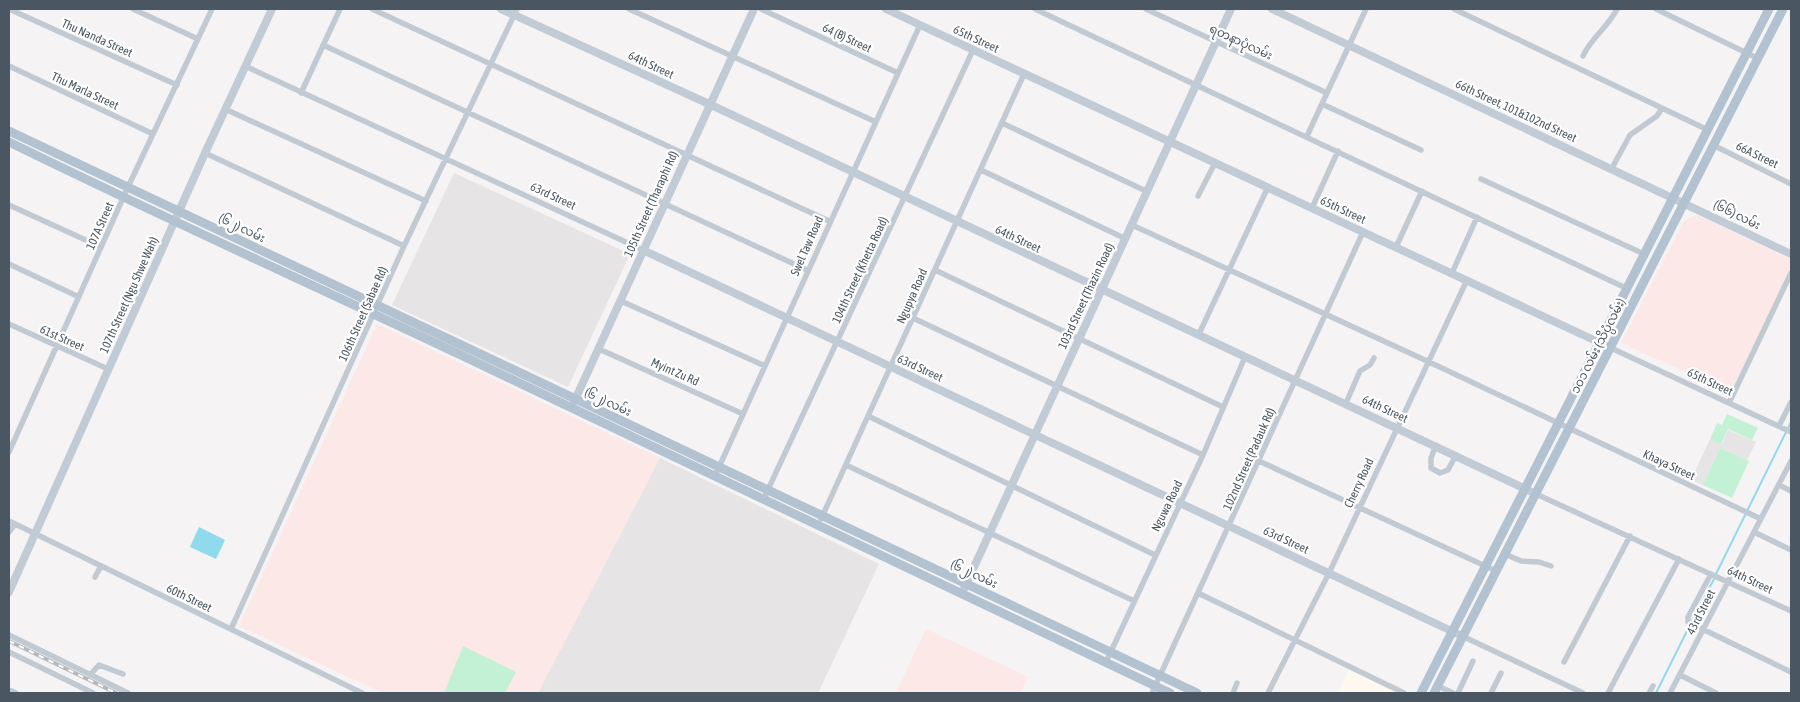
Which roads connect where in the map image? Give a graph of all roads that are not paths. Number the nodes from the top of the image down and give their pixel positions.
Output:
1 (9, 9) edge
2 (133, 9) edge
3 (212, 9) edge
4 (272, 9) edge
5 (340, 9) edge
6 (372, 9) edge
7 (501, 9) edge
8 (629, 9) edge
9 (754, 9) edge
10 (762, 9) edge
11 (886, 9) edge
12 (1035, 9) edge
13 (1146, 9) edge
14 (1231, 9) edge
15 (1272, 9) edge
16 (1366, 9) edge
17 (1454, 9) edge
18 (1617, 9) edge
19 (1656, 9) edge
20 (1769, 9) edge
21 (1783, 9) edge
22 (516, 12) edge
23 (920, 25) junction
24 (198, 39) junction
25 (1216, 41) junction
26 (1350, 45) junction
27 (323, 46) junction
28 (973, 50) junction
29 (1747, 52) junction
30 (732, 56) junction
31 (1583, 56) dead end
32 (1758, 58) junction
33 (492, 63) junction
34 (9, 66) edge
35 (245, 66) junction
36 (898, 73) junction
37 (1024, 74) junction
38 (1197, 84) junction
39 (176, 85) junction
40 (301, 93) junction
41 (1327, 93) junction
42 (710, 104) junction
43 (1322, 104) junction
44 (1662, 108) junction
45 (225, 109) junction
46 (467, 113) junction
47 (1715, 114) junction
48 (1727, 120) junction
49 (876, 122) junction
50 (1002, 123) junction
51 (1708, 130) junction
52 (9, 131) edge
53 (153, 134) junction
54 (1306, 136) junction
55 (1170, 140) junction
56 (9, 142) edge
57 (1713, 145) junction
58 (1421, 150) dead end
59 (1338, 151) junction
60 (204, 153) junction
61 (686, 154) junction
62 (446, 159) junction
63 (1215, 163) junction
64 (1612, 168) junction
65 (981, 170) junction
66 (852, 172) junction
67 (1481, 179) dead end
68 (1791, 184) edge
69 (128, 187) junction
70 (1268, 187) junction
71 (1148, 192) junction
72 (1422, 192) junction
73 (1198, 196) dead end
74 (1674, 197) junction
75 (123, 198) junction
76 (904, 198) junction
77 (426, 201) junction
78 (664, 202) junction
79 (1685, 203) junction
80 (9, 205) edge
81 (1312, 208) junction
82 (180, 212) junction
83 (1477, 217) junction
84 (176, 221) junction
85 (829, 221) junction
86 (958, 223) junction
87 (1132, 225) junction
88 (1363, 232) junction
89 (1126, 239) junction
90 (404, 246) junction
91 (101, 247) junction
92 (1396, 247) junction
93 (643, 250) junction
94 (1644, 254) junction
95 (1791, 254) edge
96 (9, 264) edge
97 (807, 270) junction
98 (935, 270) junction
99 (1229, 270) junction
100 (1452, 273) junction
101 (1791, 273) edge
102 (1467, 280) junction
103 (1628, 289) junction
104 (1102, 290) junction
105 (79, 297) junction
106 (621, 301) junction
107 (377, 306) junction
108 (1324, 314) junction
109 (373, 315) junction
110 (786, 318) junction
111 (913, 318) junction
112 (9, 324) edge
113 (1198, 336) junction
114 (1078, 339) junction
115 (837, 342) junction
116 (1600, 342) junction
117 (56, 346) junction
118 (1611, 348) junction
119 (599, 349) junction
120 (1245, 357) junction
121 (1374, 358) dead end
122 (1427, 361) junction
123 (765, 366) junction
124 (891, 367) junction
125 (108, 369) junction
126 (1296, 380) junction
127 (1058, 385) junction
128 (1791, 402) edge
129 (1346, 403) junction
130 (1729, 403) junction
131 (573, 404) junction
132 (1223, 407) junction
133 (743, 414) junction
134 (868, 416) junction
135 (1559, 425) junction
136 (1397, 426) junction
137 (1785, 429) edge
138 (1569, 430) junction
139 (1034, 435) junction
140 (1436, 445) junction
141 (9, 452) edge
142 (1203, 455) junction
143 (1456, 455) junction
144 (1259, 461) junction
145 (1791, 461) edge
146 (846, 465) junction
147 (717, 471) junction
148 (1011, 484) junction
149 (1779, 485) junction
150 (1525, 489) junction
151 (1791, 491) edge
152 (765, 494) junction
153 (1536, 494) junction
154 (1180, 503) junction
155 (1358, 508) junction
156 (822, 516) junction
157 (1761, 519) junction
158 (9, 521) edge
159 (15, 524) junction
160 (818, 525) junction
161 (1230, 526) junction
162 (9, 532) edge
163 (1754, 532) junction
164 (36, 534) junction
165 (989, 534) junction
166 (1630, 536) junction
167 (1791, 550) edge
168 (1505, 554) junction
169 (1155, 555) junction
170 (1679, 559) junction
171 (101, 566) junction
172 (1486, 566) junction
173 (1551, 566) dead end
174 (1496, 571) junction
175 (1329, 573) junction
176 (1712, 575) junction
177 (96, 577) dead end
178 (1728, 582) junction
179 (964, 589) junction
180 (10, 590) edge
181 (1198, 593) junction
182 (1134, 601) junction
183 (1791, 611) edge
184 (231, 630) junction
185 (1703, 630) junction
186 (1453, 632) junction
187 (9, 635) edge
188 (1462, 636) junction
189 (1295, 639) junction
190 (9, 652) edge
191 (1110, 652) junction
192 (1473, 661) dead end
193 (1106, 662) junction
194 (1564, 662) dead end
195 (1501, 672) dead end
196 (1791, 672) edge
197 (123, 674) dead end
198 (90, 675) junction
199 (1680, 675) junction
200 (1160, 677) junction
201 (1238, 683) dead end
202 (1653, 686) dead end
203 (9, 690) edge
204 (1154, 690) edge
205 (1436, 690) edge
206 (16, 693) edge
207 (93, 693) edge
208 (128, 693) edge
209 (362, 693) edge
210 (1170, 693) edge
211 (1197, 693) edge
212 (1233, 693) edge
213 (1268, 693) edge
214 (1404, 693) edge
215 (1421, 693) edge
216 (1459, 693) edge
217 (1491, 693) edge
218 (1583, 693) edge
219 (1608, 693) edge
220 (1649, 693) edge
221 (1670, 693) edge
222 (1716, 693) edge

1 - 39 street, Thu Nanda Street
2 - 24 street
3 - 24 street, 107A Street
4 - 35 street, 107th Street (Ngu Shwe Wah)
5 - 27 street
6 - 33 street
7 - 22 street, 64th Street
8 - 30 street
9 - 30 street, 105th Street (Tharaphi Rd)
10 - 36 street, 64 (B) Street
11 - 23 street, 65th Street
12 - 38 street
13 - 25 street, ရတနာပုံလမ်း
14 - 25 street, 103rd Street (Thazin Road)
15 - 26 street, 66th Street, 101&102nd Street
16 - 26 street
17 - 44 street
18 - 31 street
19 - 29 street
20 - 29 main road, ၁၀၁ လမ်း (သိပ္ပံလမ်း)
21 - 32 main road, ၁၀၁ လမ်း (သိပ္ပံလမ်း)
22 - 33 street, 106th Street (Sabae Rd)
22 - 42 street, 64th Street
23 - 28 street, 65th Street
23 - 36 street, Swel Taw Road
24 - 39 street, 107A Street
25 - 38 street, 103rd Street (Thazin Road)
25 - 41 street, ရတနာပုံလမ်း
26 - 41 street
26 - 64 street, 66th Street, 101&102nd Street
27 - 40 street
27 - 46 street
28 - 37 street, 65th Street
28 - 76 street, 104th Street (Khetta Road)
29 - 32 street
29 - 47 main road, ၁၀၁ လမ်း (သိပ္ပံလမ်း)
30 - 42 street, 105th Street (Tharaphi Rd)
30 - 49 street
32 - 48 main road, ၁၀၁ လမ်း (သိပ္ပံလမ်း)
33 - 46 street, 106th Street (Sabae Rd)
33 - 61 street
34 - 53 street, Thu Marla Street
35 - 40 street, 63rd Street
35 - 45 street, 107th Street (Ngu Shwe Wah)
36 - 49 street, Swel Taw Road
37 - 50 street, Ngupya Road
37 - 55 street, 65th Street
38 - 54 street
38 - 55 street, 103rd Street (Thazin Road)
39 - 53 street, 107A Street
40 - 62 street, 63rd Street
41 - 43 street
42 - 61 street, 105th Street (Tharaphi Rd)
42 - 66 street, 64th Street
43 - 54 street
43 - 58 street
44 - 51 street
44 - 64 street
45 - 60 street, 107th Street (Ngu Shwe Wah)
45 - 77 street
46 - 62 street, 106th Street (Sabae Rd)
46 - 78 street
47 - 48 main road
47 - 51 main road, ၁၀၁ လမ်း (သိပ္ပံလမ်း)
48 - 57 main road, ၁၀၁ လမ်း (သိပ္ပံလမ်း)
49 - 66 street, Swel Taw Road
50 - 65 street, Ngupya Road
50 - 71 street
51 - 74 main road, ၁၀၁ လမ်း (သိပ္ပံလမ်း)
52 - 69 main road, (၆၂) လမ်း
53 - 69 street, 107A Street
54 - 59 street
55 - 63 street, 65th Street
55 - 71 street, 103rd Street (Thazin Road)
56 - 75 main road, (၆၂) လမ်း
57 - 68 street, 66A Street
57 - 79 main road, ၁၀၁ လမ်း (သိပ္ပံလမ်း)
59 - 72 street
59 - 81 street
60 - 82 street, 107th Street (Ngu Shwe Wah)
60 - 90 street
61 - 78 street, 105th Street (Tharaphi Rd)
61 - 85 street
62 - 77 street, 106th Street (Sabae Rd)
62 - 93 street, 63rd Street
63 - 70 street, 65th Street
63 - 73 street
64 - 74 street, 66th Street, 101&102nd Street
65 - 86 street, Ngupya Road
65 - 89 street
66 - 76 street, 64th Street
66 - 85 street, Swel Taw Road
67 - 94 street
69 - 75 street, 107A Street
69 - 82 main road, (၆၂) လမ်း
70 - 81 street, 65th Street
70 - 99 street
71 - 87 street, 103rd Street (Thazin Road)
72 - 83 street
72 - 92 street
74 - 79 street, (၆၆) လမ်း
74 - 94 main road, ၁၀၁ လမ်း (သိပ္ပံလမ်း)
75 - 84 main road, (၆၂) လမ်း
75 - 91 street, 107A Street
76 - 86 street, 64th Street
76 - 115 street, 104th Street (Khetta Road)
77 - 90 street, 106th Street (Sabae Rd)
78 - 93 street, 105th Street (Tharaphi Rd)
78 - 97 street
79 - 95 street, (၆၆) လမ်း
79 - 118 main road, ၁၀၁ လမ်း (သိပ္ပံလမ်း)
80 - 91 street
81 - 88 street, 65th Street
82 - 84 street, 107th Street (Ngu Shwe Wah)
82 - 107 main road, (၆၂) လမ်း
83 - 100 street
83 - 103 street
84 - 109 main road, (၆၂) လမ်း
84 - 125 street, 107th Street (Ngu Shwe Wah)
85 - 97 street, Swel Taw Road
86 - 98 street, Ngupya Road
86 - 104 street, 64th Street
87 - 89 street, 103rd Street (Thazin Road)
87 - 99 street, Khaya Street
88 - 92 street, 65th Street
88 - 108 street, 102nd Street (Padauk Rd)
89 - 104 street, 103rd Street (Thazin Road)
90 - 107 street, 106th Street (Sabae Rd)
91 - 105 street, 107A Street
92 - 100 street, 65th Street
93 - 106 street, 105th Street (Tharaphi Rd)
93 - 110 street, 63rd Street
94 - 103 main road, ၁၀၁ လမ်း (သိပ္ပံလမ်း)
96 - 105 street
97 - 110 street, Swel Taw Road
98 - 111 street, Ngupya Road
98 - 114 street
99 - 108 street, Khaya Street
99 - 113 street
100 - 102 street, 65th Street
101 - 130 street
102 - 116 street, 65th Street
102 - 122 street, Cherry Road
103 - 116 main road, ၁၀၁ လမ်း (သိပ္ပံလမ်း)
104 - 113 street, 64th Street
104 - 114 street, 103rd Street (Thazin Road)
105 - 117 street, 107A Street
106 - 119 street, 105th Street (Tharaphi Rd)
106 - 123 street
107 - 109 street, 106th Street (Sabae Rd)
107 - 131 main road, (၆၂) လမ်း
108 - 122 street, Khaya Street
108 - 126 street, 102nd Street (Padauk Rd)
109 - 131 main road, (၆၂) လမ်း
109 - 184 street, 106th Street (Sabae Rd)
110 - 115 street, 63rd Street
110 - 123 street, Swel Taw Road
111 - 124 street, Ngupya Road
111 - 127 street
112 - 117 street, 61st Street
113 - 120 street, 64th Street
114 - 127 street, 103rd Street (Thazin Road)
114 - 132 street
115 - 124 street, 63rd Street
115 - 152 street, 104th Street (Khetta Road)
116 - 118 street, 65th Street
116 - 135 main road, ၁၀၁ လမ်း (သိပ္ပံလမ်း)
117 - 125 street, 61st Street
117 - 141 street, 107A Street
118 - 130 street, 65th Street
118 - 138 main road, ၁၀၁ လမ်း (သိပ္ပံလမ်း)
119 - 131 street, 105th Street (Tharaphi Rd)
119 - 133 street, Myint Zu Rd
120 - 126 street, 64th Street
120 - 132 street, Nguwa Road
121 - 129 street
122 - 135 street, Khaya Street
122 - 136 street, Cherry Road
123 - 133 street, Swel Taw Road
124 - 134 street, Ngupya Road
124 - 139 street, 63rd Street
125 - 164 street, 107th Street (Ngu Shwe Wah)
126 - 129 street, 64th Street
126 - 144 street, 102nd Street (Padauk Rd)
127 - 139 street, 103rd Street (Thazin Road)
127 - 142 street
128 - 137 street
129 - 136 street, 64th Street
130 - 137 street, 65th Street
131 - 147 main road, (၆၂) လမ်း
132 - 142 street, Nguwa Road
133 - 147 street, Swel Taw Road
134 - 146 street, Ngupya Road
134 - 148 street
135 - 138 street, Khaya Street
135 - 150 main road, ၁၀၁ လမ်း (သိပ္ပံလမ်း)
136 - 140 street, 64th Street
136 - 155 street, Cherry Road
138 - 153 main road, ၁၀၁ လမ်း (သိပ္ပံလမ်း)
138 - 157 street, Khaya Street
139 - 148 street, 103rd Street (Thazin Road)
139 - 154 street, 63rd Street
140 - 143 street, 64th Street
140 - 143 street
142 - 154 street, Nguwa Road
143 - 150 street, 64th Street
144 - 155 street
144 - 161 street, 102nd Street (Padauk Rd)
145 - 149 street, 43rd Street
146 - 156 street, Ngupya Road
146 - 165 street
147 - 152 main road, (၆၂) လမ်း
148 - 165 street, 103rd Street (Thazin Road)
148 - 169 street
149 - 151 street
149 - 157 street, 43rd Street
150 - 153 street, 64th Street
150 - 172 main road, ၁၀၁ လမ်း (သိပ္ပံလမ်း)
152 - 156 main road, (၆၂) လမ်း
152 - 160 main road, (၆၂) လမ်း
153 - 166 street, 64th Street
153 - 168 main road, ၁၀၁ လမ်း (သိပ္ပံလမ်း)
154 - 161 street, 63rd Street
154 - 169 street, Nguwa Road
155 - 172 street
155 - 175 street, Cherry Road
156 - 160 street, Ngupya Road
156 - 179 main road, (၆၂) လမ်း
157 - 163 street, 43rd Street
158 - 159 street, 60th Street
159 - 162 street
159 - 164 street, 60th Street
160 - 179 main road, (၆၂) လမ်း
161 - 175 street, 63rd Street
161 - 181 street, 102nd Street (Padauk Rd)
163 - 167 street
163 - 178 street, 43rd Street
164 - 171 street, 60th Street
164 - 180 street, 107th Street (Ngu Shwe Wah)
165 - 179 street, 103rd Street (Thazin Road)
165 - 182 street
166 - 170 street, 64th Street
166 - 194 street
168 - 173 street
168 - 174 main road, ၁၀၁ လမ်း (သိပ္ပံလမ်း)
169 - 182 street, Nguwa Road
170 - 176 street, 64th Street
170 - 219 street
171 - 177 street
171 - 184 street, 60th Street
172 - 174 street
172 - 186 main road, ၁၀၁ လမ်း (သိပ္ပံလမ်း)
174 - 188 main road, ၁၀၁ လမ်း (သိပ္ပံလမ်း)
175 - 186 street, 63rd Street
175 - 189 street, Cherry Road
176 - 178 street, 64th Street
176 - 185 street
178 - 183 street, 64th Street
178 - 185 street, 43rd Street
179 - 191 main road, (၆၂) လမ်း
179 - 193 main road, (၆၂) လမ်း
181 - 189 street
181 - 200 street, 102nd Street (Padauk Rd)
182 - 191 street, Nguwa Road
184 - 209 street, 60th Street
185 - 196 street
185 - 199 street, 43rd Street
186 - 188 street, 63rd Street
186 - 215 main road, ၁၀၁ လမ်း (သိပ္ပံလမ်း)
187 - 198 street
188 - 205 main road, ၁၀၁ လမ်း (သိပ္ပံလမ်း)
188 - 218 street, 63rd Street
189 - 213 street, Cherry Road
189 - 214 street
190 - 207 street
191 - 193 street, Nguwa Road
191 - 200 main road, (၆၂) လမ်း
192 - 216 street
193 - 204 main road, (၆၂) လမ်း
195 - 217 street
197 - 198 street
198 - 208 street
199 - 221 street, 43rd Street
199 - 222 street
200 - 204 street, 102nd Street (Padauk Rd)
200 - 211 main road, (၆၂) လမ်း
201 - 212 street
202 - 220 street
203 - 206 street
204 - 210 main road, (၆၂) လမ်း
205 - 216 street

